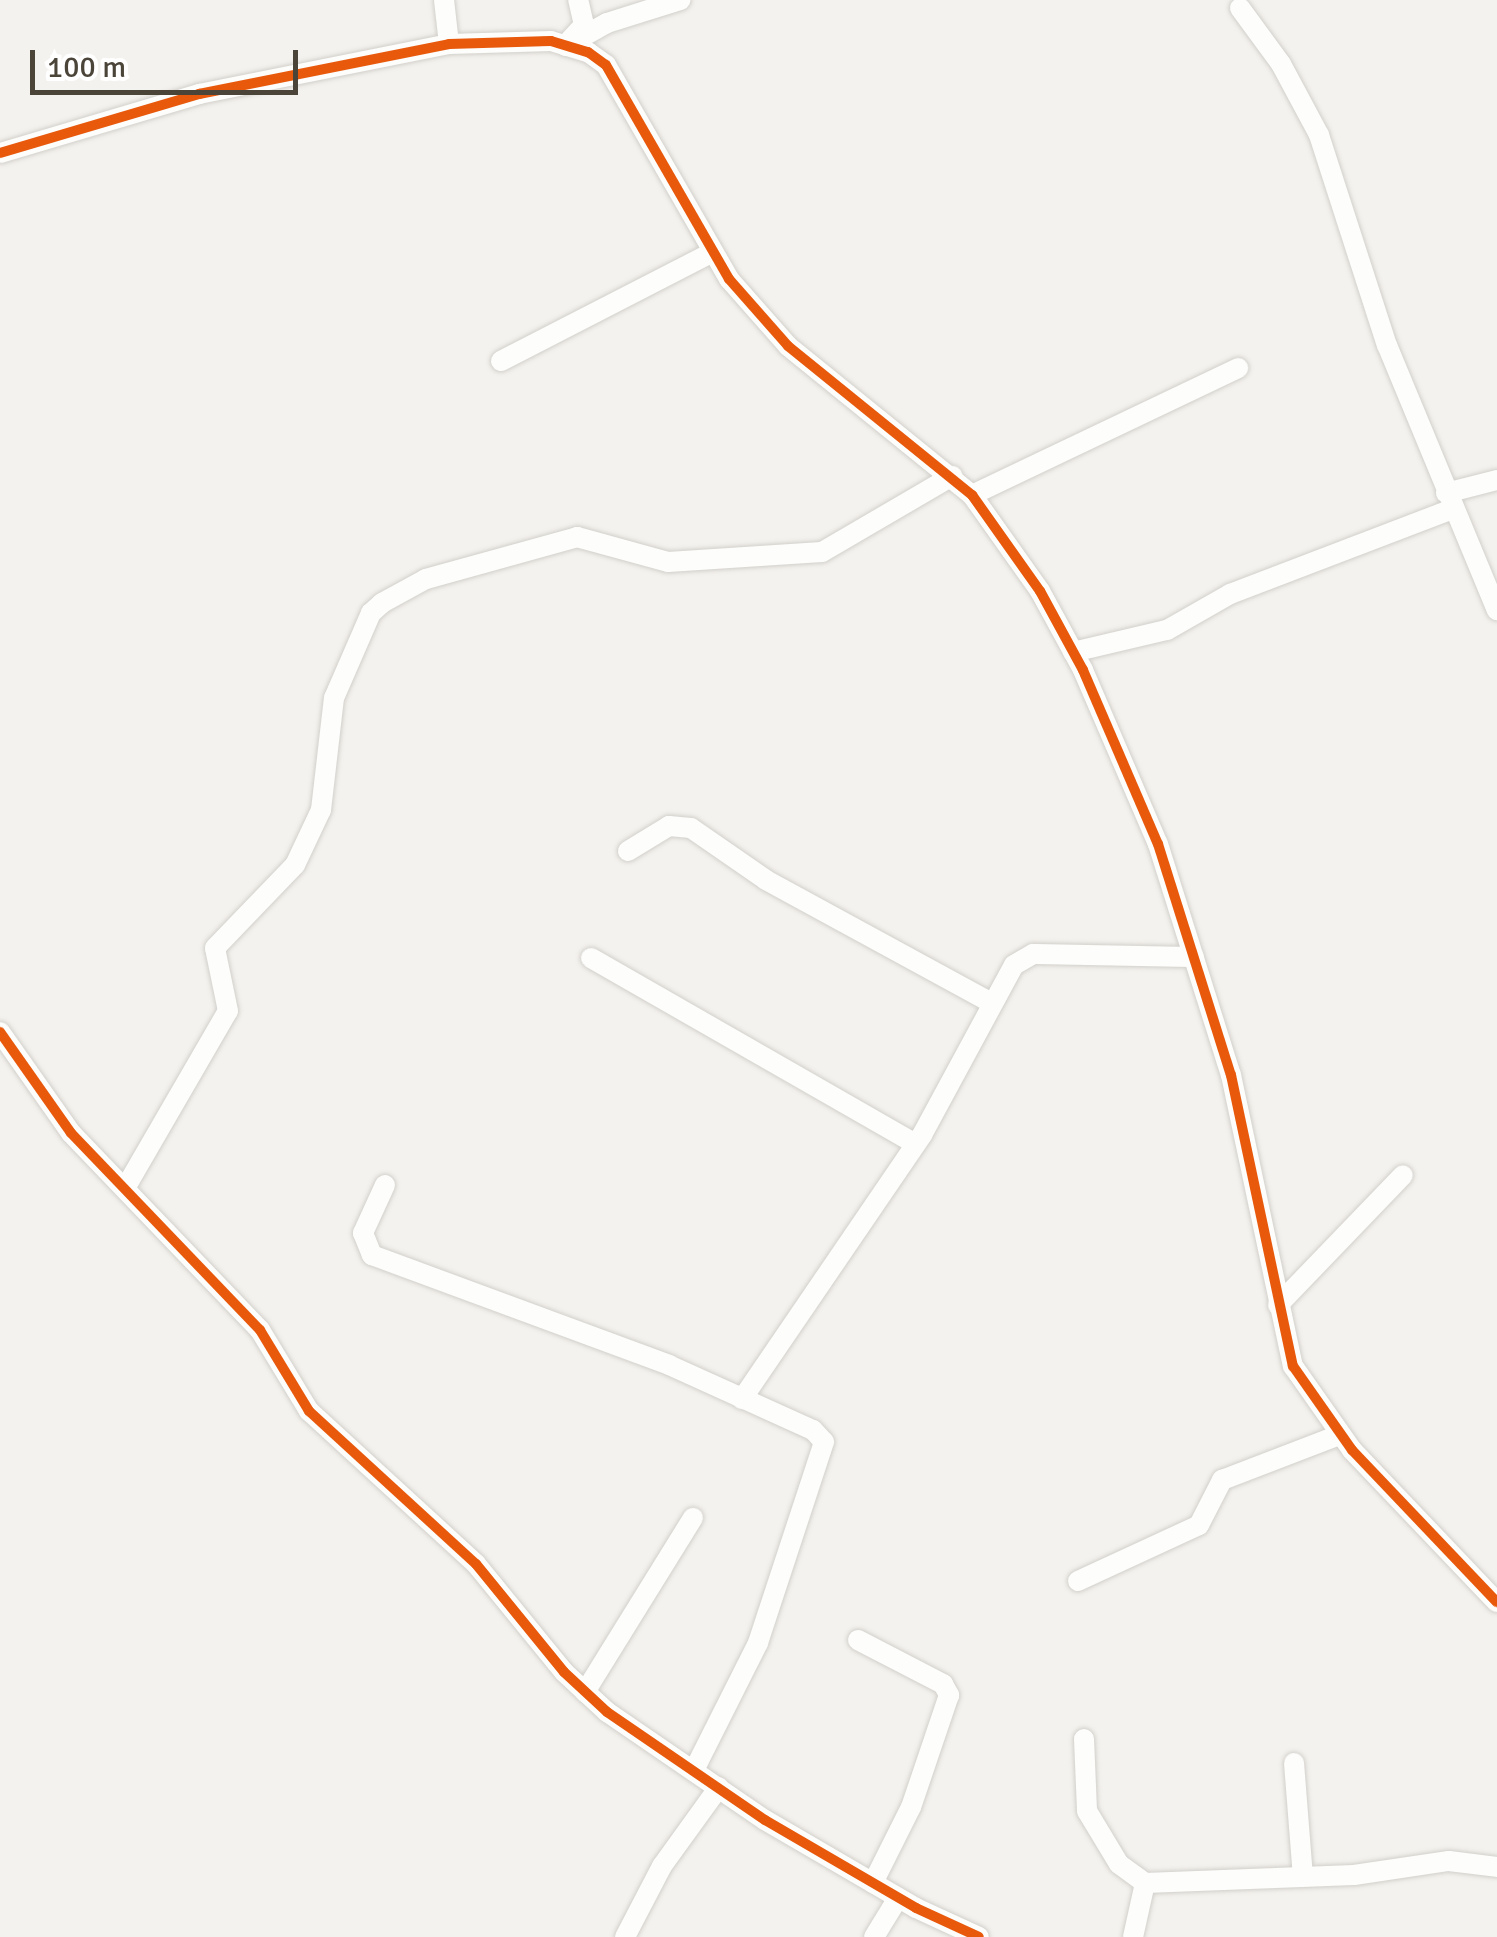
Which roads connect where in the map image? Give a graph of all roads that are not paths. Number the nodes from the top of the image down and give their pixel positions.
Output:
1 (444, 0) edge
2 (578, 0) edge
3 (680, 0) edge
4 (1240, 8) dead end
5 (449, 44) junction
6 (566, 46) junction
7 (0, 153) edge
8 (713, 252) junction
9 (501, 361) dead end
10 (1238, 368) dead end
11 (952, 476) junction
12 (1497, 480) edge
13 (972, 495) junction
14 (1450, 501) junction
15 (1497, 610) edge
16 (1073, 652) junction
17 (628, 851) dead end
18 (1194, 957) junction
19 (591, 958) dead end
20 (992, 1003) junction
21 (0, 1032) edge
22 (916, 1144) junction
23 (1404, 1175) dead end
24 (127, 1185) junction
25 (385, 1185) dead end
26 (1278, 1305) junction
27 (742, 1399) junction
28 (1339, 1435) junction
29 (693, 1518) dead end
30 (1078, 1581) dead end
31 (1497, 1602) edge
32 (858, 1640) dead end
33 (585, 1692) junction
34 (1084, 1740) dead end
35 (1294, 1763) dead end
36 (694, 1770) junction
37 (719, 1787) junction
38 (1497, 1867) edge
39 (1303, 1878) junction
40 (1145, 1882) junction
41 (874, 1884) junction
42 (898, 1898) junction
43 (626, 1937) edge
44 (874, 1937) edge
45 (980, 1937) edge
46 (1133, 1937) edge

1 - 5 street
2 - 6 street
3 - 6 street
4 - 14 street
5 - 6 street
5 - 7 street
6 - 8 street
8 - 9 street
8 - 11 street
10 - 13 street
11 - 13 street
11 - 24 street
12 - 14 street
13 - 16 street
14 - 15 street
14 - 16 street
16 - 18 street
17 - 20 street
18 - 20 street
18 - 26 street
19 - 22 street
20 - 22 street
21 - 24 street
22 - 27 street
23 - 26 street
24 - 33 street
25 - 27 street
26 - 28 street
27 - 36 street
28 - 30 street
28 - 31 street
29 - 33 street
32 - 41 street
33 - 36 street
34 - 40 street
35 - 39 street
36 - 37 street
37 - 41 street
37 - 43 street
38 - 39 street
39 - 40 street
40 - 46 street
41 - 42 street
42 - 44 street
42 - 45 street

